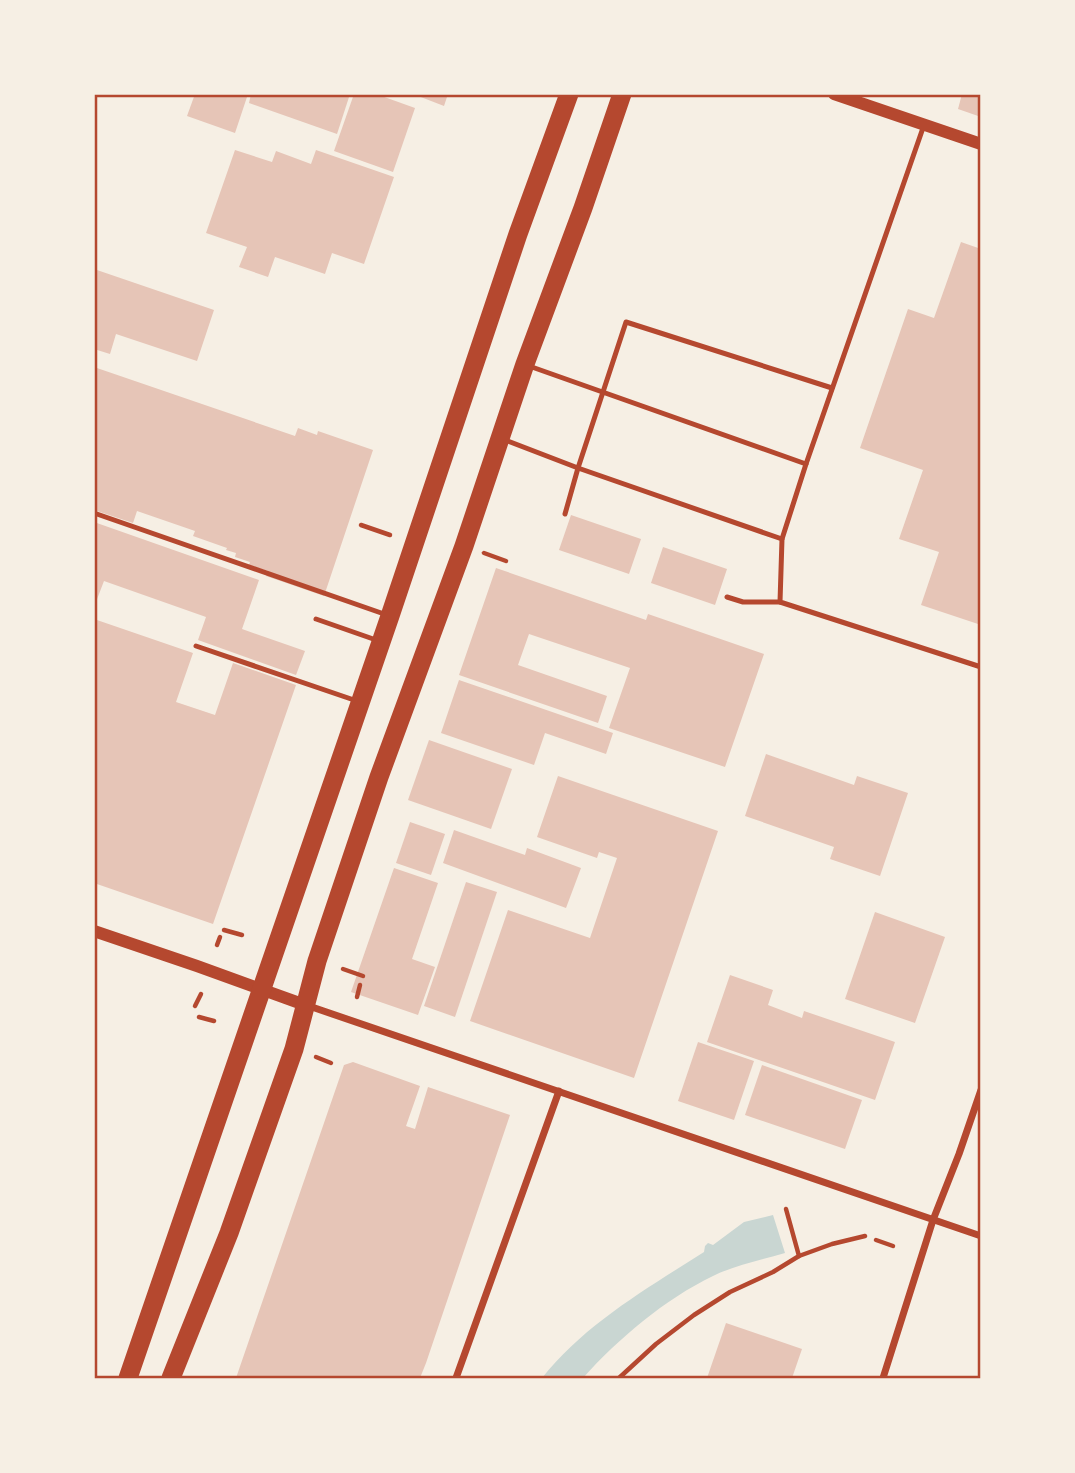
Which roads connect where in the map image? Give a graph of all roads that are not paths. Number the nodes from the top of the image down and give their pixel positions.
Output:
1 (569, 94) edge
2 (622, 94) edge
3 (835, 94) edge
4 (924, 125) junction
5 (981, 144) edge
6 (525, 365) junction
7 (832, 388) junction
8 (602, 392) junction
9 (500, 438) junction
10 (806, 464) junction
11 (578, 468) junction
12 (94, 513) edge
13 (565, 514) dead end
14 (782, 539) junction
15 (727, 597) dead end
16 (780, 602) junction
17 (390, 616) junction
18 (316, 619) dead end
19 (381, 641) junction
20 (196, 646) dead end
21 (981, 667) edge
22 (360, 702) junction
23 (94, 931) edge
24 (262, 990) junction
25 (305, 1005) junction
26 (981, 1090) edge
27 (559, 1091) junction
28 (933, 1220) junction
29 (981, 1236) edge
30 (128, 1378) edge
31 (171, 1378) edge
32 (456, 1378) edge
33 (883, 1378) edge

1 - 17 highway
2 - 6 highway
3 - 4 street
4 - 5 street
4 - 7 lane
6 - 8 lane
6 - 9 highway
7 - 8 lane
7 - 10 lane
8 - 10 lane
8 - 11 lane
9 - 11 lane
9 - 25 highway
10 - 14 lane
11 - 13 lane
11 - 14 lane
12 - 17 lane
14 - 16 lane
15 - 16 lane
16 - 21 lane
17 - 19 highway
18 - 19 lane
19 - 22 highway
20 - 22 lane
22 - 24 highway
23 - 24 street
24 - 25 street
24 - 30 highway
25 - 27 street
25 - 31 highway
26 - 28 street
27 - 28 street
27 - 32 street
28 - 29 street
28 - 33 street

